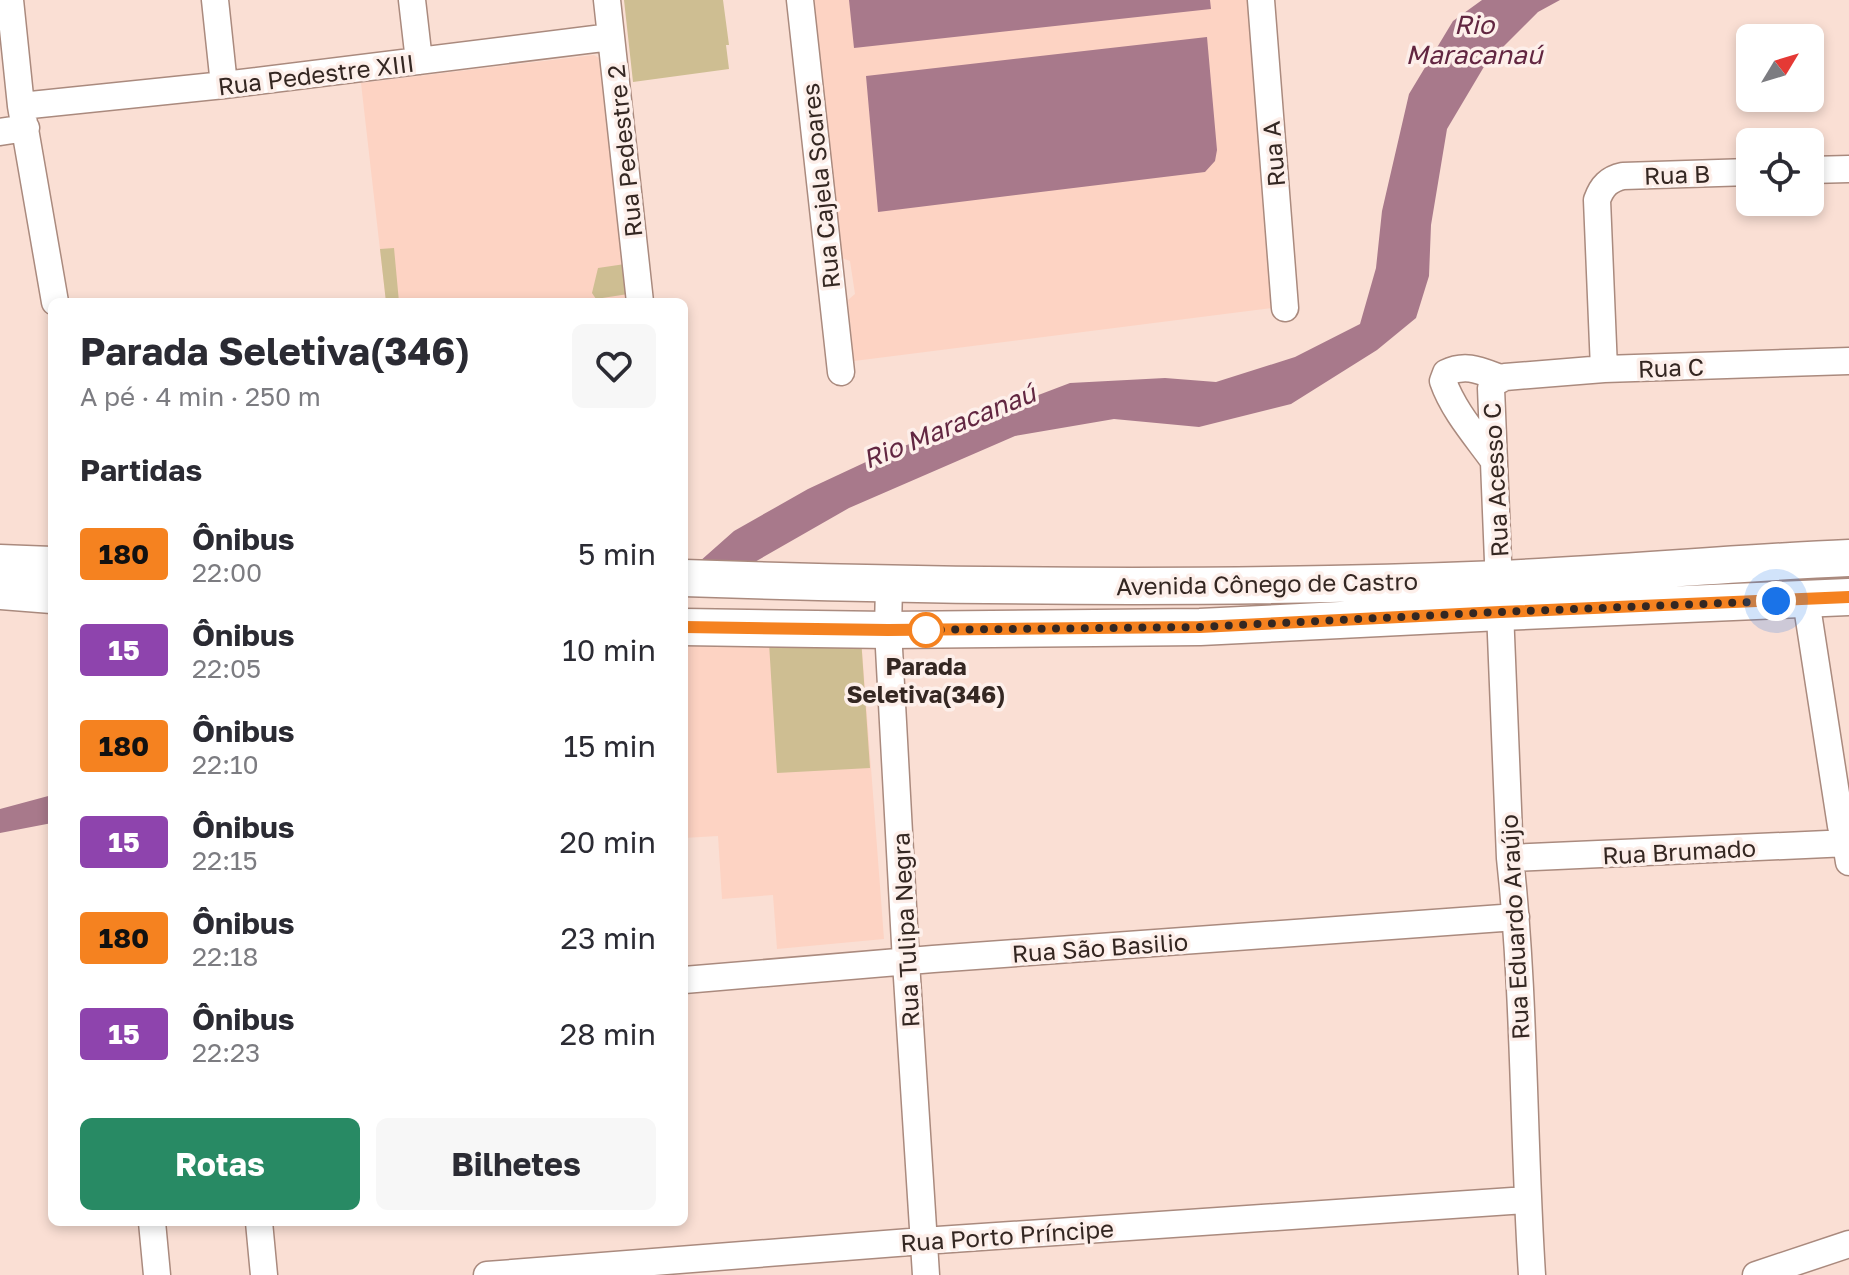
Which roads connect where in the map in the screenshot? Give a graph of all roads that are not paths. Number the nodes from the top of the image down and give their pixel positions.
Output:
1 (10, 0) edge
2 (215, 0) edge
3 (412, 0) edge
4 (607, 0) edge
5 (800, 0) edge
6 (1261, 0) edge
7 (611, 37) junction
8 (419, 61) junction
9 (224, 85) junction
10 (16, 122) edge
11 (1849, 169) edge
12 (1824, 170) edge
13 (1736, 172) edge
14 (54, 298) edge
15 (640, 298) edge
16 (1285, 308) dead end
17 (1849, 361) edge
18 (1604, 369) junction
19 (841, 372) dead end
20 (1497, 380) junction
21 (1494, 461) junction
22 (0, 563) edge
23 (48, 565) edge
24 (1848, 568) edge
25 (688, 578) edge
26 (889, 585) junction
27 (0, 591) edge
28 (48, 595) edge
29 (1500, 595) junction
30 (1849, 597) edge
31 (1806, 600) junction
32 (688, 627) edge
33 (888, 630) junction
34 (1848, 849) edge
35 (1510, 858) junction
36 (1516, 917) junction
37 (906, 962) junction
38 (688, 980) edge
39 (1527, 1200) junction
40 (152, 1226) edge
41 (259, 1226) edge
42 (923, 1241) junction
43 (1849, 1244) edge
44 (157, 1275) edge
45 (264, 1275) edge
46 (487, 1275) edge
47 (926, 1275) edge
48 (1532, 1275) edge
49 (1756, 1275) edge

1 - 10 street
2 - 9 street
3 - 8 street
4 - 7 street, Rua Pedestre 2
5 - 19 street, Rua Cajela Soares
6 - 16 street, Rua A
7 - 8 street, Rua Pedestre XIII
7 - 15 street, Rua Pedestre 2
8 - 9 street, Rua Pedestre XIII
9 - 10 street, Rua Pedestre XIII
10 - 14 street
11 - 12 street
13 - 18 street, Rua B
17 - 18 street, Rua C
18 - 20 street, Rua C
20 - 21 street, Rua Acesso C
20 - 21 street, Rua C
21 - 29 street, Rua Acesso C
22 - 23 main road
24 - 29 main road, Avenida Cônego de Castro
25 - 26 main road, Avenida Cônego de Castro
26 - 29 main road, Avenida Cônego de Castro
26 - 33 street, Rua Tulipa Negra
27 - 28 main road
29 - 31 main road, Avenida Cônego de Castro
29 - 33 main road, Avenida Cônego de Castro
29 - 35 street, Rua Eduardo Araújo
30 - 31 main road, Avenida Cônego de Castro
31 - 34 street
32 - 33 main road, Avenida Cônego de Castro
33 - 37 street, Rua Tulipa Negra
34 - 35 street, Rua Brumado
35 - 36 street, Rua Eduardo Araújo
36 - 37 street, Rua São Basilio
36 - 39 street, Rua Eduardo Araújo
37 - 38 street, Rua São Basilio
37 - 42 street, Rua Tulipa Negra
39 - 42 street, Rua Porto Príncipe
39 - 48 street, Rua Eduardo Araújo
40 - 44 street
41 - 45 street
42 - 46 street, Rua Porto Príncipe
42 - 47 street, Rua Tulipa Negra
43 - 49 street

